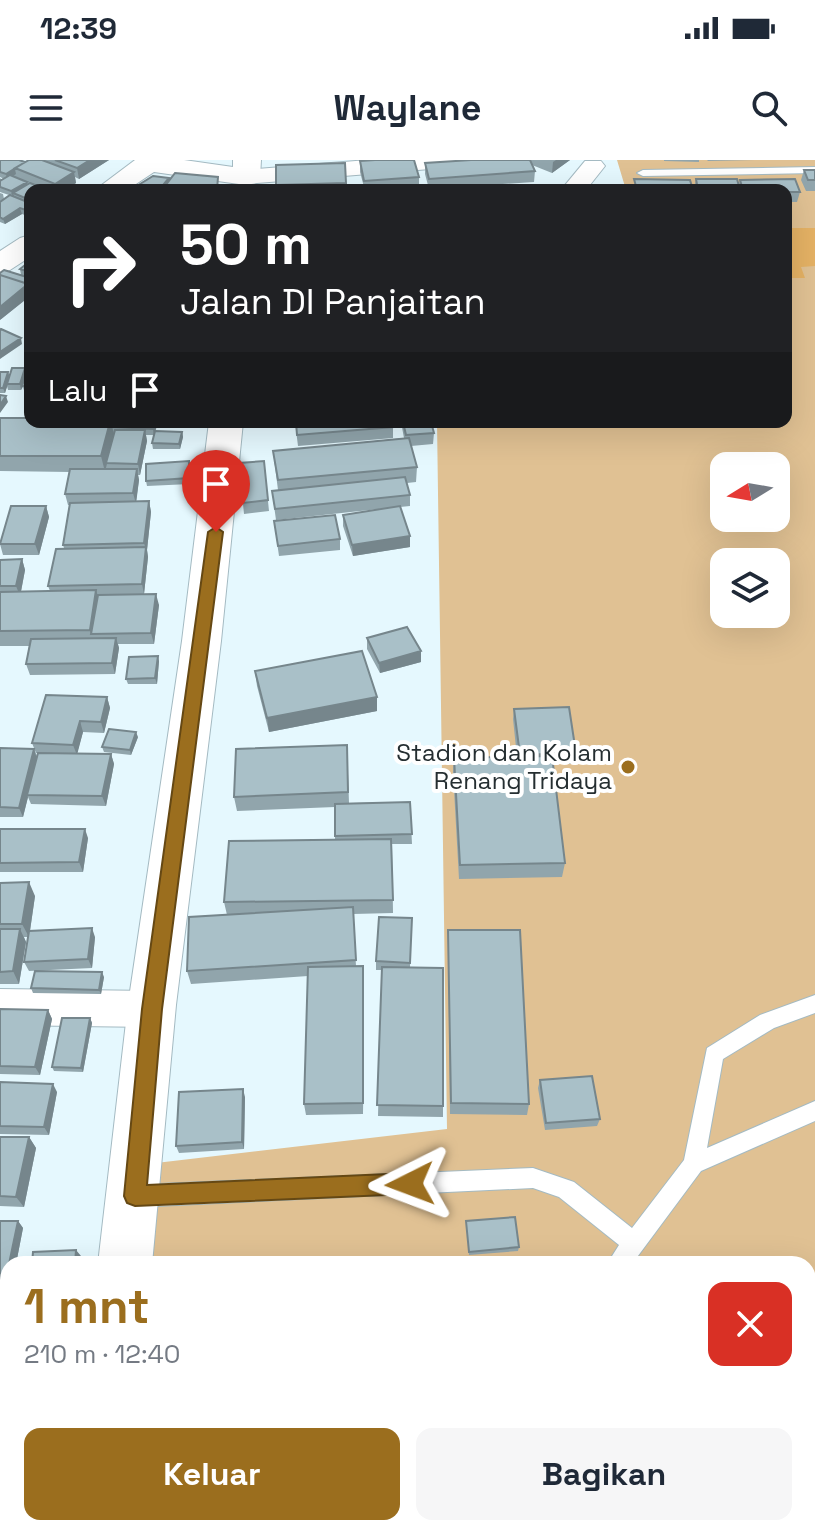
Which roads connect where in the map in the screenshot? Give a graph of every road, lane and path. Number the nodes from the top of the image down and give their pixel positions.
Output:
1 (455, 160) edge
2 (151, 162) edge
3 (593, 166) dead end
4 (815, 170) edge
5 (643, 173) dead end
6 (247, 176) edge
7 (118, 184) edge
8 (578, 184) edge
9 (24, 248) edge
10 (0, 264) edge
11 (225, 428) edge
12 (815, 1004) edge
13 (0, 1007) edge
14 (152, 1009) junction
15 (815, 1111) edge
16 (694, 1164) junction
17 (135, 1196) junction
18 (633, 1243) junction
19 (126, 1256) edge
20 (624, 1256) edge

1 - 6 street
2 - 6 street
2 - 7 street
3 - 8 street
4 - 5 lane
9 - 10 street
11 - 14 street
12 - 16 lane
13 - 14 street
14 - 17 street
15 - 16 lane
16 - 18 lane
17 - 18 lane
17 - 19 street
18 - 20 lane

